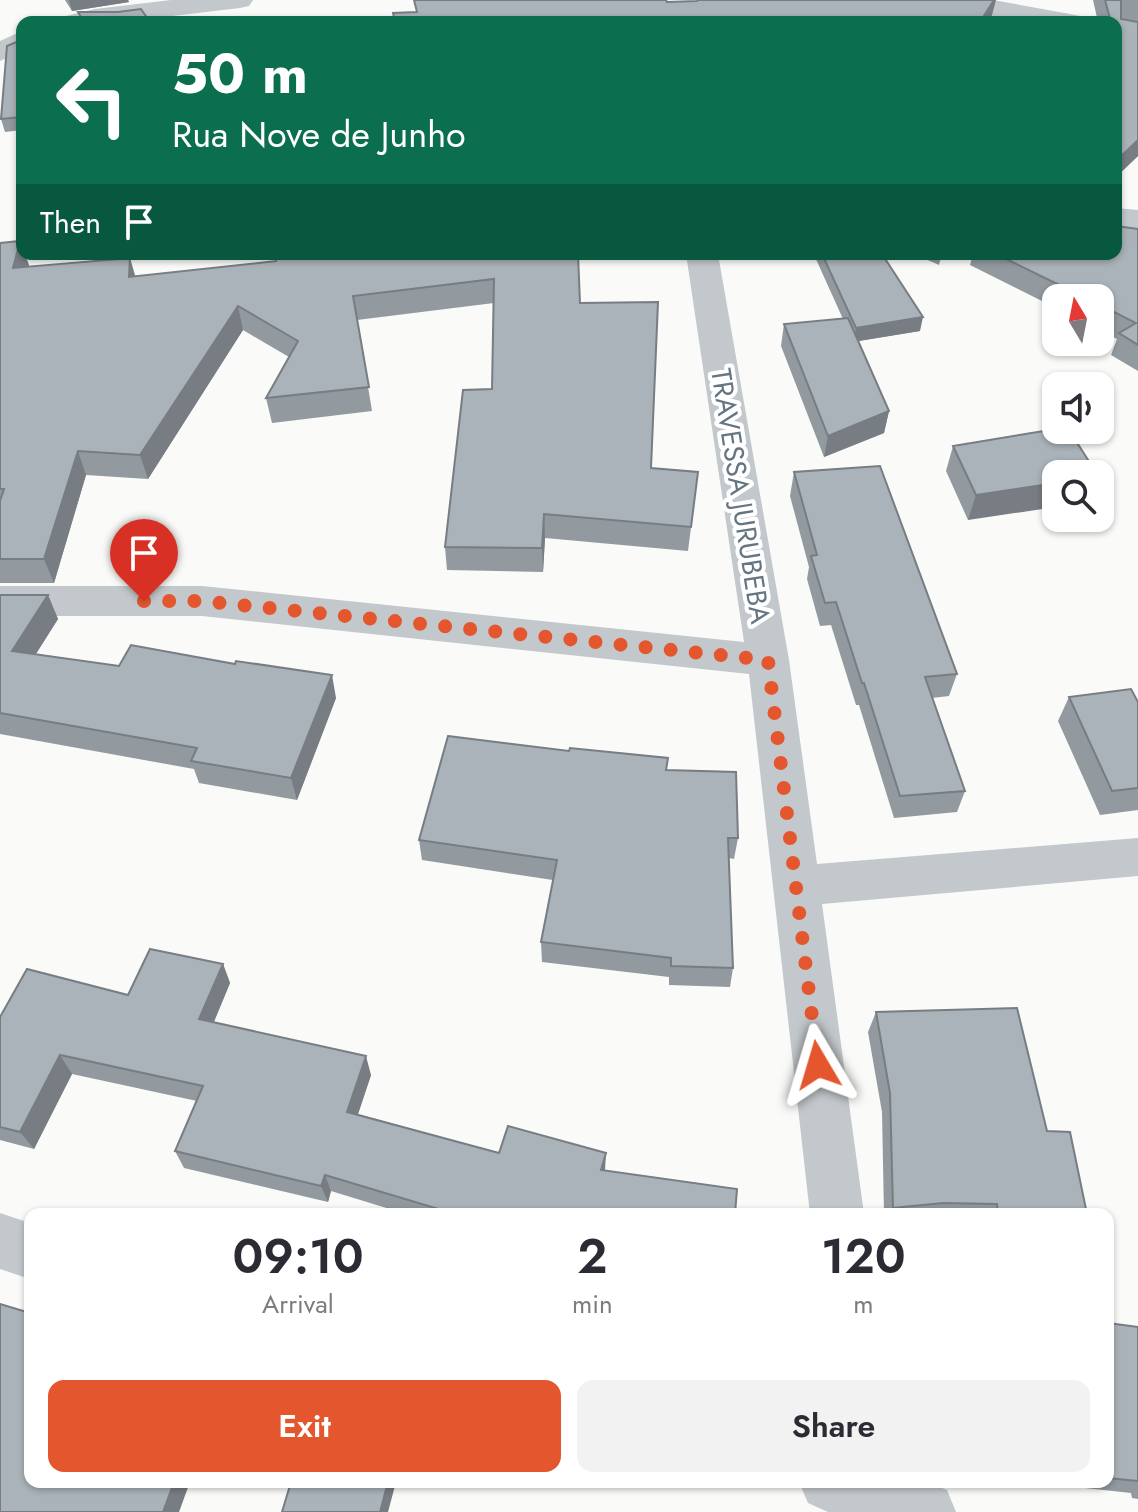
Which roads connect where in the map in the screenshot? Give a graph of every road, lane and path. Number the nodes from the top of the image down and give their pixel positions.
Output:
1 (240, 0) edge
2 (949, 0) edge
3 (104, 16) edge
4 (1037, 16) edge
5 (703, 260) edge
6 (0, 601) edge
7 (768, 660) junction
8 (1138, 857) edge
9 (797, 886) junction
10 (836, 1208) edge
11 (0, 1241) edge
12 (24, 1249) edge
13 (864, 1488) edge
14 (925, 1512) edge

1 - 3 street
2 - 4 street
5 - 7 street, TRAVESSA JURUBEBA
6 - 7 street
7 - 9 street, TRAVESSA JURUBEBA
8 - 9 street
9 - 10 street, TRAVESSA JURUBEBA
11 - 12 street
13 - 14 street

